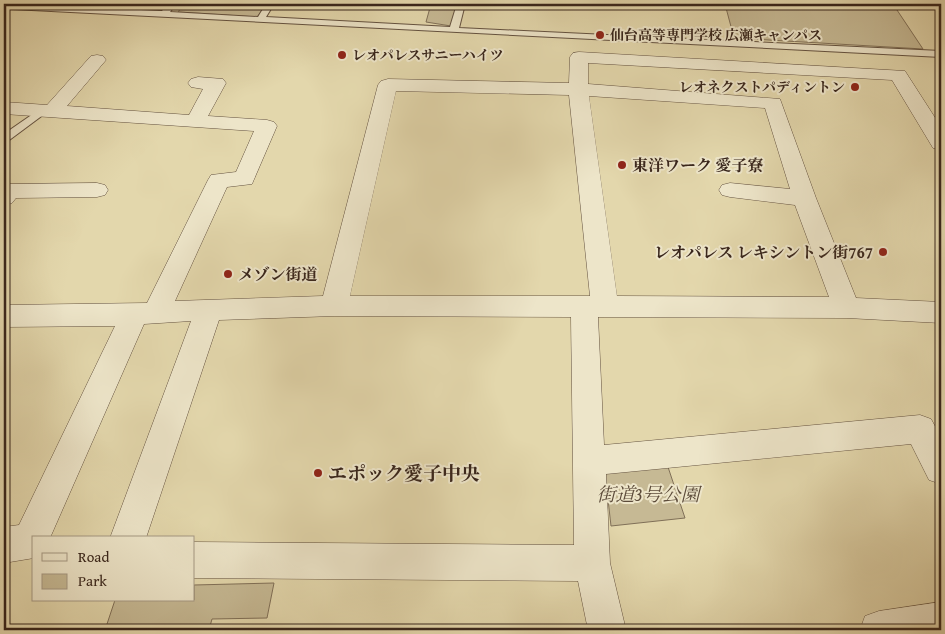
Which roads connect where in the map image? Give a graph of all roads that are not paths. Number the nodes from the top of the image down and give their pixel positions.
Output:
1 (172, 4) edge
2 (270, 4) edge
3 (461, 4) edge
4 (11, 6) edge
5 (164, 14) junction
6 (262, 19) junction
7 (454, 30) junction
8 (576, 47) junction
9 (941, 54) edge
10 (97, 60) dead end
11 (198, 83) dead end
12 (578, 90) junction
13 (4, 108) edge
14 (48, 110) junction
15 (195, 122) junction
16 (4, 139) edge
17 (941, 143) edge
18 (97, 190) dead end
19 (730, 190) dead end
20 (4, 198) edge
21 (804, 198) junction
22 (334, 306) junction
23 (595, 307) junction
24 (847, 308) junction
25 (208, 310) junction
26 (941, 312) edge
27 (145, 313) junction
28 (4, 316) edge
29 (590, 461) junction
30 (941, 469) edge
31 (33, 536) edge
32 (129, 536) edge
33 (32, 538) edge
34 (4, 545) edge
35 (195, 560) edge
36 (592, 563) junction
37 (930, 625) edge
38 (607, 630) edge
39 (879, 630) edge

1 - 5 lane
2 - 6 lane
3 - 7 lane
4 - 5 lane
5 - 6 lane
6 - 7 lane
7 - 8 lane
8 - 9 lane
8 - 12 street
8 - 17 street
10 - 14 street
11 - 15 street
12 - 21 street
12 - 22 street
12 - 23 street
13 - 14 street
14 - 15 street
14 - 16 lane
15 - 27 street
18 - 20 street
19 - 21 street
21 - 24 street
22 - 23 street
22 - 25 street
23 - 24 street
23 - 29 street
24 - 26 street
25 - 27 street
25 - 32 street
27 - 28 street
27 - 31 street
29 - 30 street
29 - 36 street
33 - 34 street
35 - 36 street
36 - 38 street
37 - 39 street

